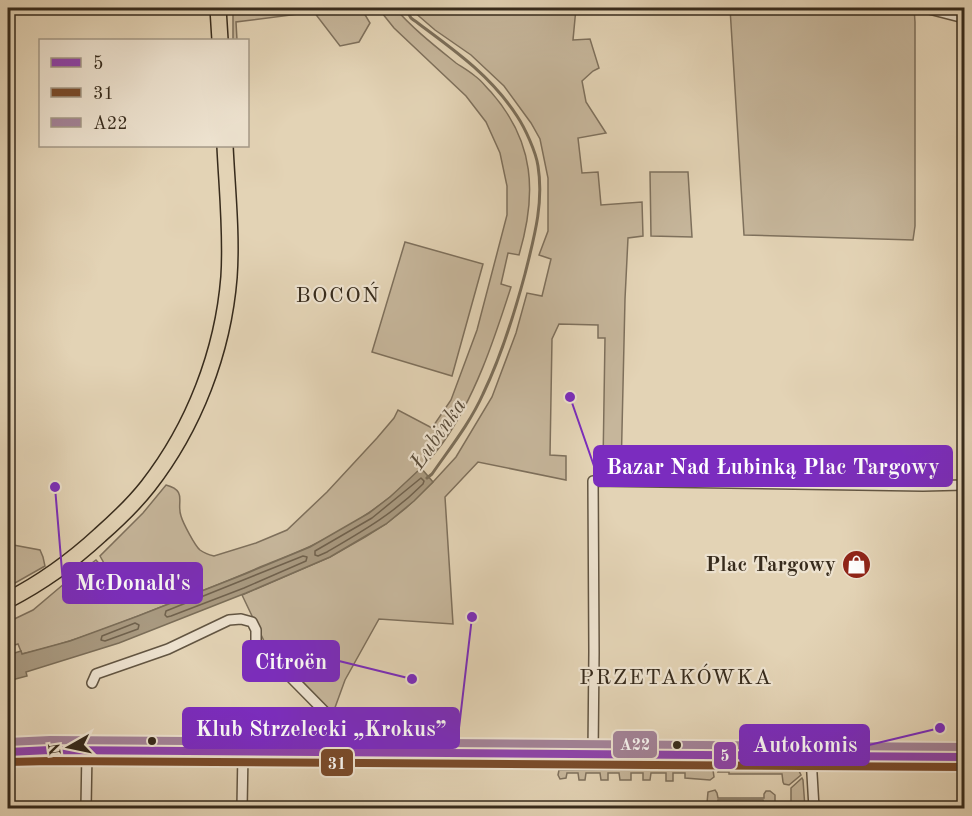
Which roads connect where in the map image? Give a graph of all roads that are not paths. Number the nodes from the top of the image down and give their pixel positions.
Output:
1 (218, 8) edge
2 (925, 8) edge
3 (964, 18) edge
4 (220, 39) edge
5 (225, 147) edge
6 (964, 485) edge
7 (8, 600) edge
8 (92, 683) dead end
9 (87, 751) junction
10 (8, 752) edge
11 (243, 752) junction
12 (333, 752) junction
13 (592, 754) junction
14 (811, 757) junction
15 (964, 757) edge
16 (86, 808) edge
17 (242, 808) edge
18 (814, 808) edge

1 - 4 main road
2 - 3 street
5 - 7 main road
6 - 13 street
8 - 12 street
9 - 10 main road
9 - 11 main road
9 - 16 street
11 - 12 main road
11 - 17 street
12 - 13 main road
13 - 14 main road
14 - 15 main road
14 - 18 street

